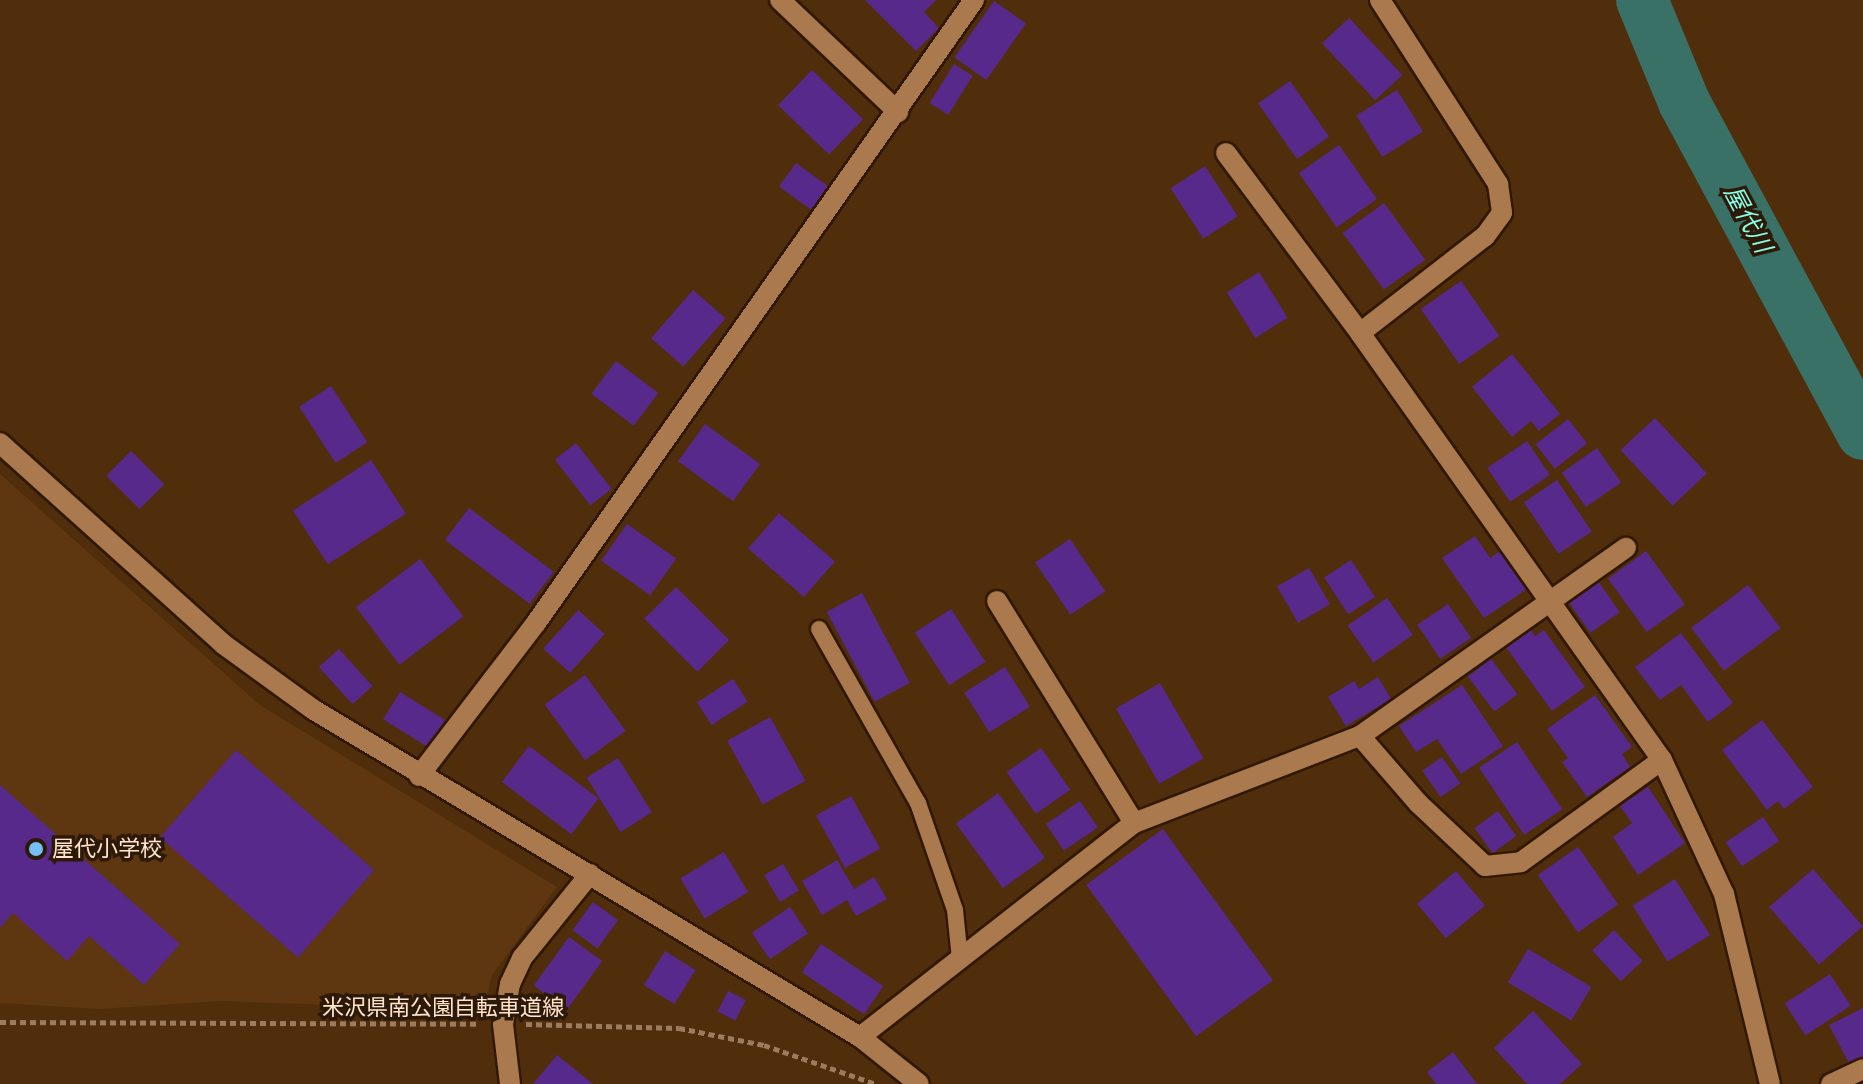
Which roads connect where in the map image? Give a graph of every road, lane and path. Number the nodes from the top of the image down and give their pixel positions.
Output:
1 (780, 0) edge
2 (974, 0) edge
3 (1380, 0) edge
4 (898, 112) junction
5 (1226, 153) dead end
6 (1360, 333) junction
7 (0, 443) edge
8 (1626, 548) dead end
9 (1547, 600) junction
10 (997, 601) dead end
11 (819, 629) dead end
12 (1360, 736) junction
13 (1662, 760) junction
14 (419, 776) junction
15 (1134, 823) junction
16 (590, 874) junction
17 (960, 959) junction
18 (0, 1022) edge
19 (503, 1024) junction
20 (860, 1037) junction
21 (1863, 1069) edge
22 (510, 1084) edge
23 (877, 1084) edge
24 (919, 1084) edge
25 (1770, 1084) edge
26 (1831, 1084) edge

1 - 4 street
2 - 4 street
3 - 6 street
4 - 14 street
5 - 6 street
6 - 9 street
7 - 14 street
8 - 9 street
9 - 12 street
9 - 13 street
10 - 15 street
11 - 17 lane
12 - 13 street
12 - 15 street
13 - 25 street
14 - 16 street
15 - 17 street
16 - 19 street
16 - 20 street
17 - 20 street
18 - 19 path, 米沢県南公園自転車道線
19 - 22 street
19 - 23 path, 米沢県南公園自転車道線
20 - 24 street
21 - 26 street

